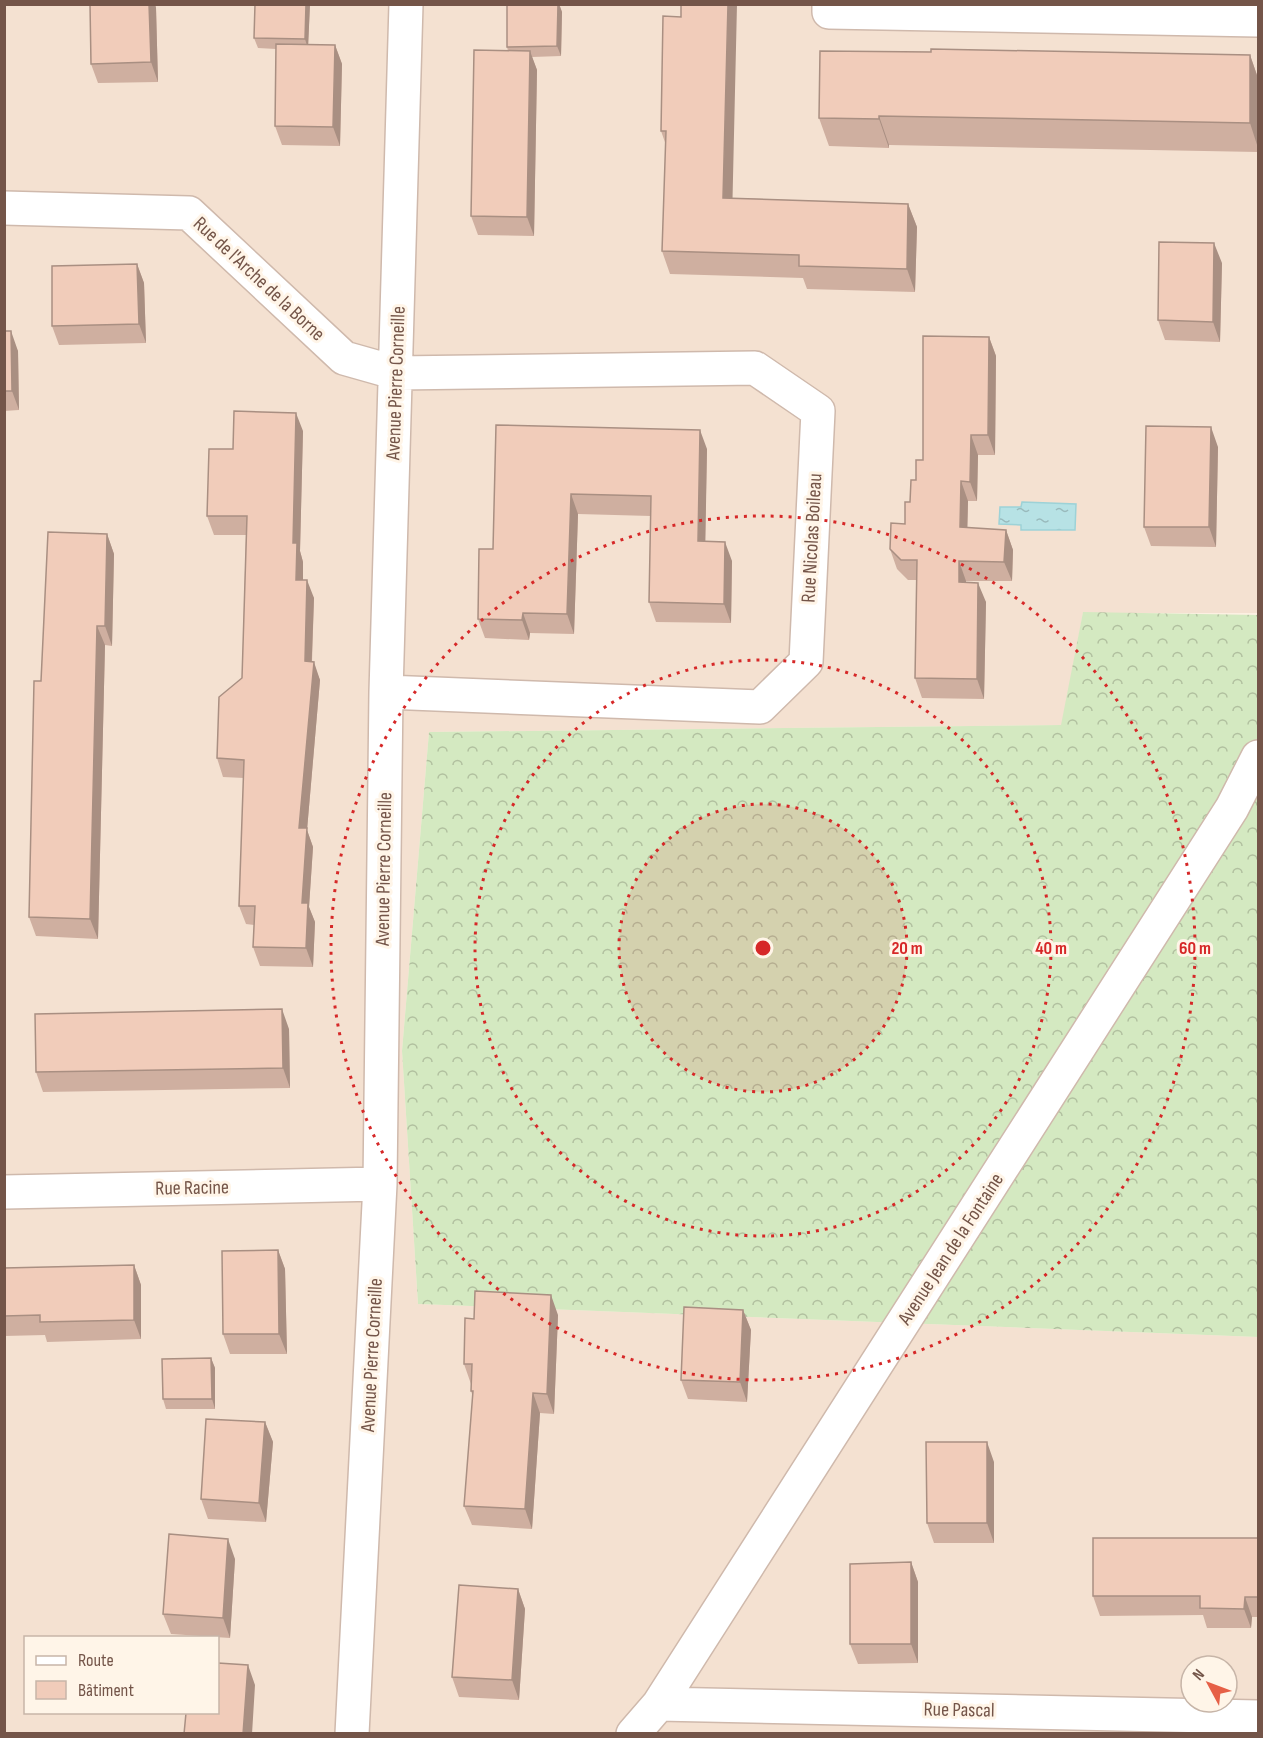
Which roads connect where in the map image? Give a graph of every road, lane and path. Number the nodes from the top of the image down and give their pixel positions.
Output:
1 (406, 4) edge
2 (829, 4) edge
3 (1258, 20) edge
4 (4, 208) edge
5 (397, 372) junction
6 (386, 692) junction
7 (1258, 757) edge
8 (380, 1184) junction
9 (4, 1192) edge
10 (659, 1704) junction
11 (1258, 1717) edge
12 (352, 1734) edge
13 (633, 1734) edge

1 - 5 street, Avenue Pierre Corneille
2 - 3 street
4 - 5 street, Rue de l'Arche de la Borne
5 - 6 street, Avenue Pierre Corneille
5 - 6 street, Rue Nicolas Boileau
6 - 8 street, Avenue Pierre Corneille
7 - 10 street, Avenue Jean de la Fontaine
8 - 9 street, Rue Racine
8 - 12 street, Avenue Pierre Corneille
10 - 11 street, Rue Pascal
10 - 13 street, Avenue Jean de la Fontaine

